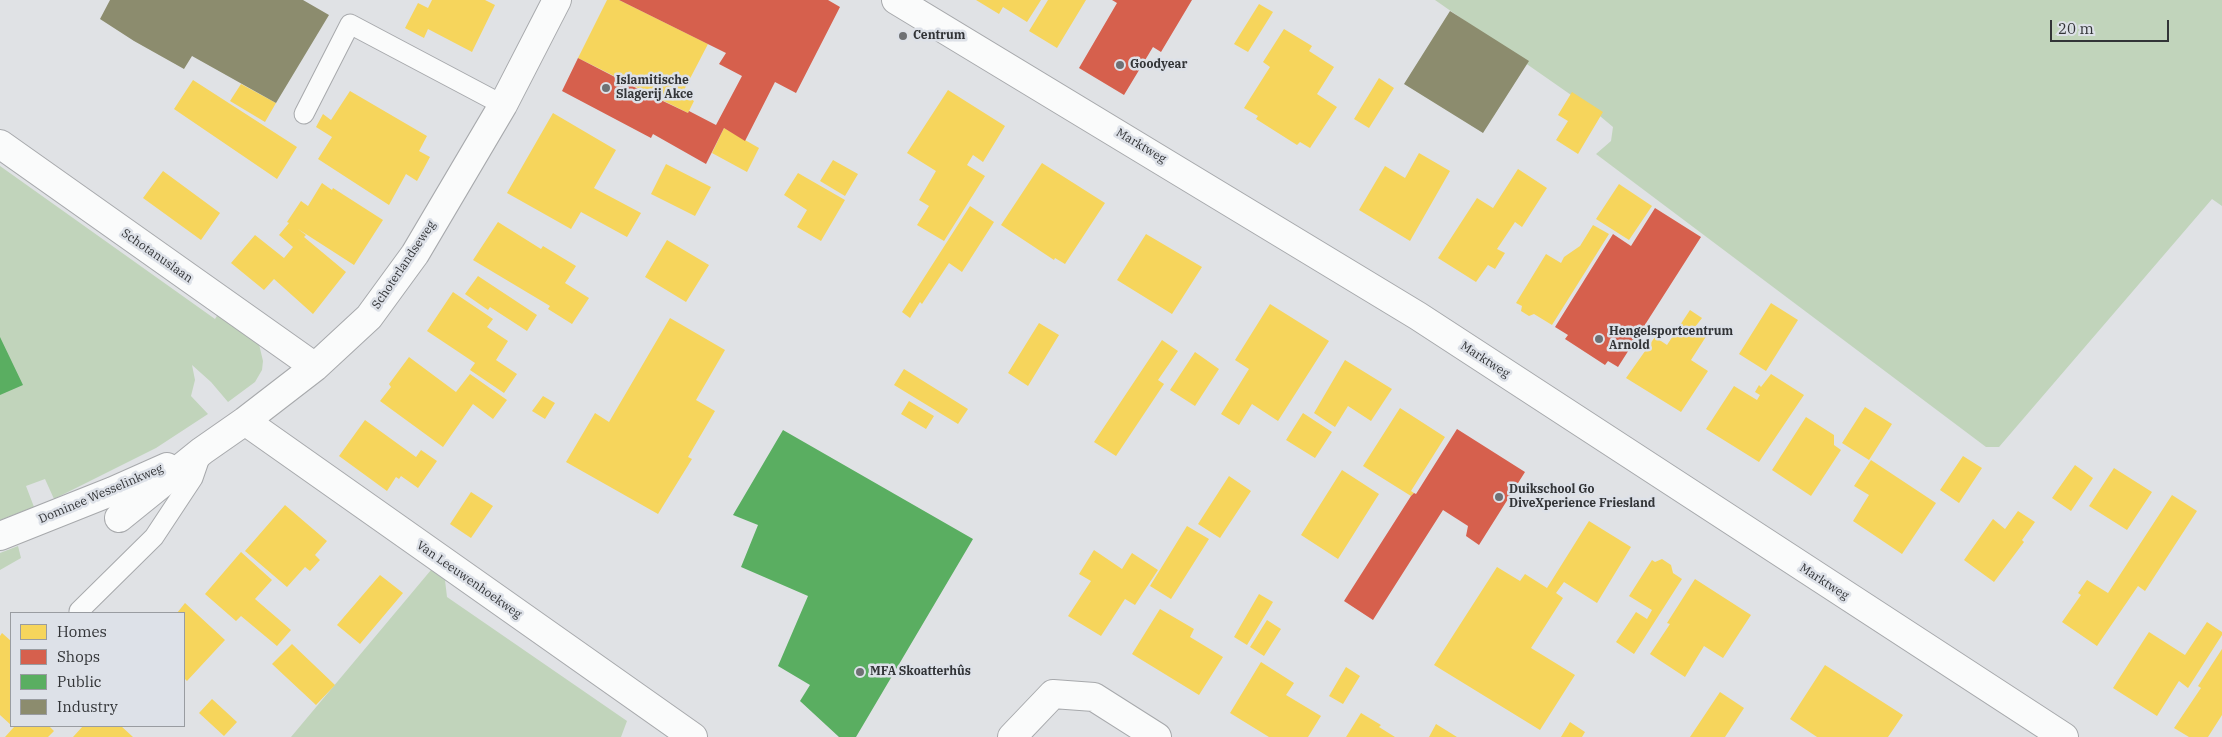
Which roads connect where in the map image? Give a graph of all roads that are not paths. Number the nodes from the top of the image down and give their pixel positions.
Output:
1 (557, 0) edge
2 (896, 0) edge
3 (503, 105) junction
4 (304, 114) dead end
5 (0, 144) edge
6 (315, 367) junction
7 (245, 421) junction
8 (202, 450) junction
9 (119, 518) dead end
10 (0, 536) edge
11 (79, 612) edge
12 (693, 737) edge
13 (1012, 737) edge
14 (1157, 737) edge
15 (2064, 737) edge

1 - 3 street, Schoterlandseweg
2 - 15 street, Marktweg
3 - 4 lane
3 - 6 street, Schoterlandseweg
5 - 6 street, Schotanuslaan
6 - 7 street, Schoterlandseweg
7 - 8 street, Schoterlandseweg
7 - 12 street, Van Leeuwenhoekweg
8 - 9 street, Schoterlandseweg
8 - 10 street, Dominee Wesselinkweg
8 - 11 lane
13 - 14 street

